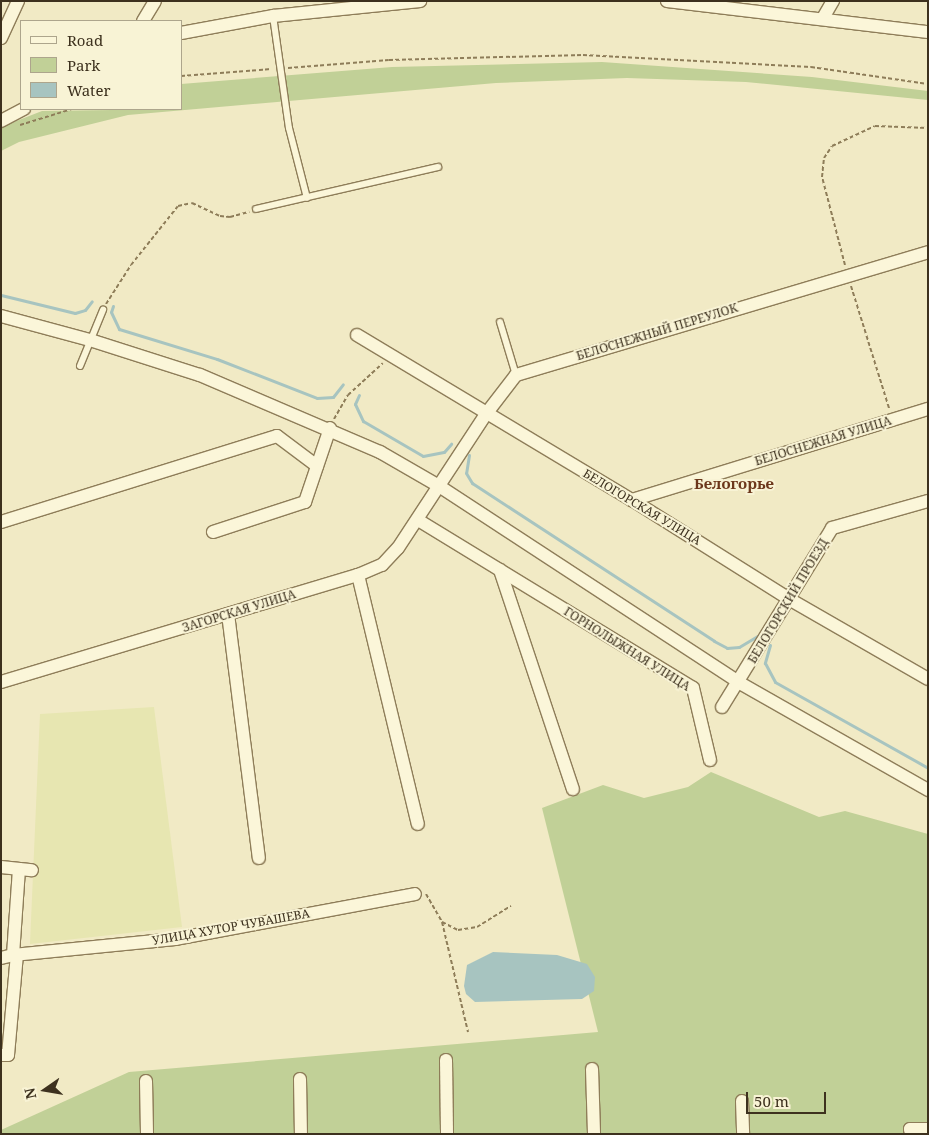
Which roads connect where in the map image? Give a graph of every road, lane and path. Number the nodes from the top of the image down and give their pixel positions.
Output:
1 (18, 1) edge
2 (155, 1) edge
3 (420, 1) edge
4 (667, 1) edge
5 (833, 1) edge
6 (317, 7) edge
7 (273, 16) junction
8 (823, 18) junction
9 (144, 20) edge
10 (182, 32) edge
11 (928, 32) edge
12 (1, 38) edge
13 (280, 68) junction
14 (182, 76) edge
15 (928, 84) edge
16 (22, 110) edge
17 (69, 110) edge
18 (1, 121) edge
19 (19, 126) dead end
20 (928, 128) edge
21 (438, 167) dead end
22 (307, 198) junction
23 (256, 210) joint
24 (928, 252) edge
25 (848, 275) junction
26 (103, 310) joint
27 (1, 316) edge
28 (500, 322) dead end
29 (357, 335) dead end
30 (90, 340) junction
31 (394, 358) junction
32 (80, 366) dead end
33 (516, 375) junction
34 (928, 408) edge
35 (486, 414) junction
36 (893, 419) junction
37 (330, 428) junction
38 (317, 466) junction
39 (439, 486) junction
40 (632, 500) junction
41 (928, 501) edge
42 (418, 520) junction
43 (1, 522) edge
44 (213, 532) dead end
45 (500, 570) junction
46 (358, 575) junction
47 (789, 599) junction
48 (228, 614) junction
49 (928, 679) edge
50 (1, 682) edge
51 (738, 682) junction
52 (722, 707) dead end
53 (710, 760) dead end
54 (573, 789) dead end
55 (928, 790) edge
56 (418, 824) dead end
57 (259, 858) dead end
58 (1, 867) edge
59 (18, 869) junction
60 (32, 870) dead end
61 (415, 894) joint
62 (511, 906) dead end
63 (442, 922) junction
64 (10, 956) edge
65 (468, 1032) dead end
66 (1, 1055) edge
67 (446, 1060) dead end
68 (592, 1070) dead end
69 (300, 1079) dead end
70 (146, 1081) dead end
71 (742, 1101) dead end
72 (928, 1129) edge
73 (911, 1131) edge
74 (147, 1134) edge
75 (301, 1134) edge
76 (448, 1134) edge
77 (594, 1134) edge
78 (742, 1134) edge

1 - 12 street
2 - 9 street
3 - 6 street
4 - 8 street
5 - 8 street
6 - 7 street
7 - 10 street
7 - 13 lane
8 - 11 street
13 - 14 path
13 - 15 path
13 - 22 lane
16 - 18 street
17 - 19 path
20 - 25 path
21 - 22 lane
22 - 23 lane
23 - 26 path
24 - 25 street, БЕЛОСНЕЖНЫЙ ПЕРЕУЛОК
25 - 33 street, БЕЛОСНЕЖНЫЙ ПЕРЕУЛОК
25 - 36 path
26 - 30 lane
27 - 30 street
28 - 33 lane
29 - 31 street, БЕЛОГОРСКАЯ УЛИЦА
30 - 32 lane
30 - 37 street
31 - 35 street, БЕЛОГОРСКАЯ УЛИЦА
31 - 37 path
33 - 35 street
34 - 36 street, БЕЛОСНЕЖНАЯ УЛИЦА
35 - 39 street
35 - 40 street, БЕЛОГОРСКАЯ УЛИЦА
36 - 40 street, БЕЛОСНЕЖНАЯ УЛИЦА
37 - 38 street
37 - 39 street
38 - 43 street
38 - 44 street
39 - 42 street, ЗАГОРСКАЯ УЛИЦА
39 - 51 street
40 - 47 street, БЕЛОГОРСКАЯ УЛИЦА
41 - 47 street, БЕЛОГОРСКИЙ ПРОЕЗД
42 - 45 street, ГОРНОЛЫЖНАЯ УЛИЦА
42 - 46 street, ЗАГОРСКАЯ УЛИЦА
45 - 53 street, ГОРНОЛЫЖНАЯ УЛИЦА
45 - 54 street
46 - 48 street, ЗАГОРСКАЯ УЛИЦА
46 - 56 street
47 - 49 street, БЕЛОГОРСКАЯ УЛИЦА
47 - 51 street, БЕЛОГОРСКИЙ ПРОЕЗД
48 - 50 street, ЗАГОРСКАЯ УЛИЦА
48 - 57 street
51 - 52 street, БЕЛОГОРСКИЙ ПРОЕЗД
51 - 55 street
58 - 59 street
59 - 60 street
59 - 64 street
61 - 63 path
61 - 64 street, УЛИЦА ХУТОР ЧУВАШЕВА
62 - 63 path
63 - 65 path
64 - 66 street
67 - 76 street
68 - 77 street
69 - 75 street
70 - 74 street
71 - 78 street
72 - 73 street

